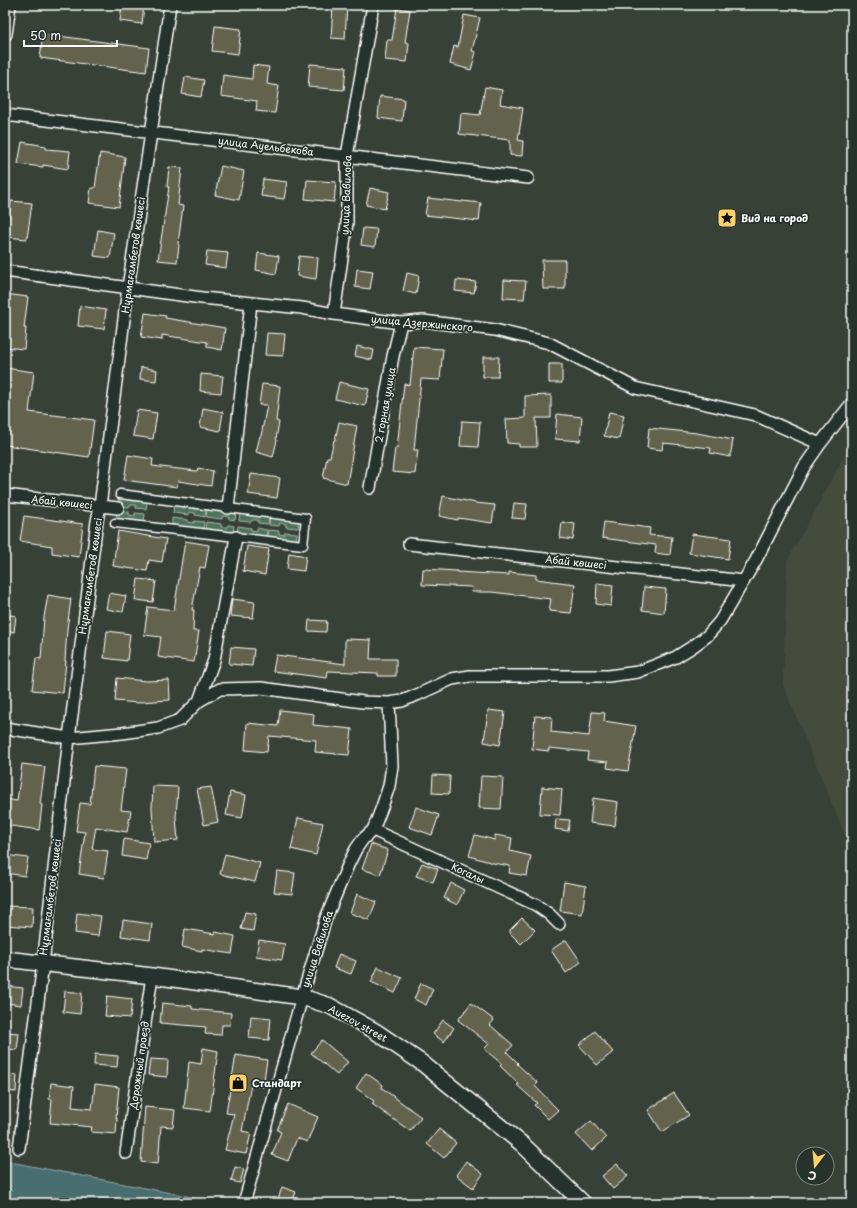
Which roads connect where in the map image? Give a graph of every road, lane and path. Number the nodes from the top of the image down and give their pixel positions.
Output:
1 (9, 5) edge
2 (170, 5) edge
3 (373, 5) edge
4 (5, 34) edge
5 (5, 115) edge
6 (151, 132) junction
7 (347, 156) junction
8 (528, 178) dead end
9 (5, 271) edge
10 (128, 288) junction
11 (251, 303) junction
12 (334, 314) junction
13 (402, 323) junction
14 (852, 403) edge
15 (820, 444) junction
16 (370, 488) dead end
17 (120, 494) dead end
18 (5, 495) edge
19 (100, 506) junction
20 (118, 508) dead end
21 (228, 508) junction
22 (115, 523) dead end
23 (236, 537) junction
24 (409, 544) dead end
25 (744, 581) junction
26 (199, 701) junction
27 (389, 702) junction
28 (5, 728) edge
29 (69, 738) junction
30 (372, 830) junction
31 (559, 924) dead end
32 (5, 959) edge
33 (43, 964) junction
34 (152, 976) junction
35 (302, 997) junction
36 (19, 1148) dead end
37 (126, 1153) dead end
38 (244, 1203) edge
39 (583, 1203) edge

1 - 4 street
2 - 6 street, Нұрмағамбетов көшесі
3 - 7 street, улица Вавилова
5 - 6 street, улица Ауельбекова
6 - 7 street, улица Ауельбекова
6 - 10 street, Нұрмағамбетов көшесі
7 - 8 street, улица Ауельбекова
7 - 12 street, улица Вавилова
9 - 10 street, улица Дзержинского
10 - 11 street, улица Дзержинского
10 - 19 street, Нұрмағамбетов көшесі
11 - 12 street, улица Дзержинского
11 - 21 street
12 - 13 street, улица Дзержинского
13 - 15 street, улица Дзержинского
13 - 16 street, 2 горная улица
14 - 15 street
15 - 25 street
17 - 21 street
18 - 19 street, Абай көшесі
19 - 20 street, Абай көшесі
19 - 29 street, Нұрмағамбетов көшесі
21 - 23 street
22 - 23 street
23 - 26 street
24 - 25 street, Абай көшесі
25 - 27 street
26 - 27 street
26 - 29 street
27 - 30 street, улица Вавилова
28 - 29 street
29 - 33 street, Нұрмағамбетов көшесі
30 - 31 street, Когалы
30 - 35 street, улица Вавилова
32 - 33 main road, Auezov street
33 - 34 main road, Auezov street
33 - 36 street, Нұрмағамбетов көшесі
34 - 35 main road, Auezov street
34 - 37 street, Дорожный проезд
35 - 38 street, улица Вавилова
35 - 39 main road, Auezov street

